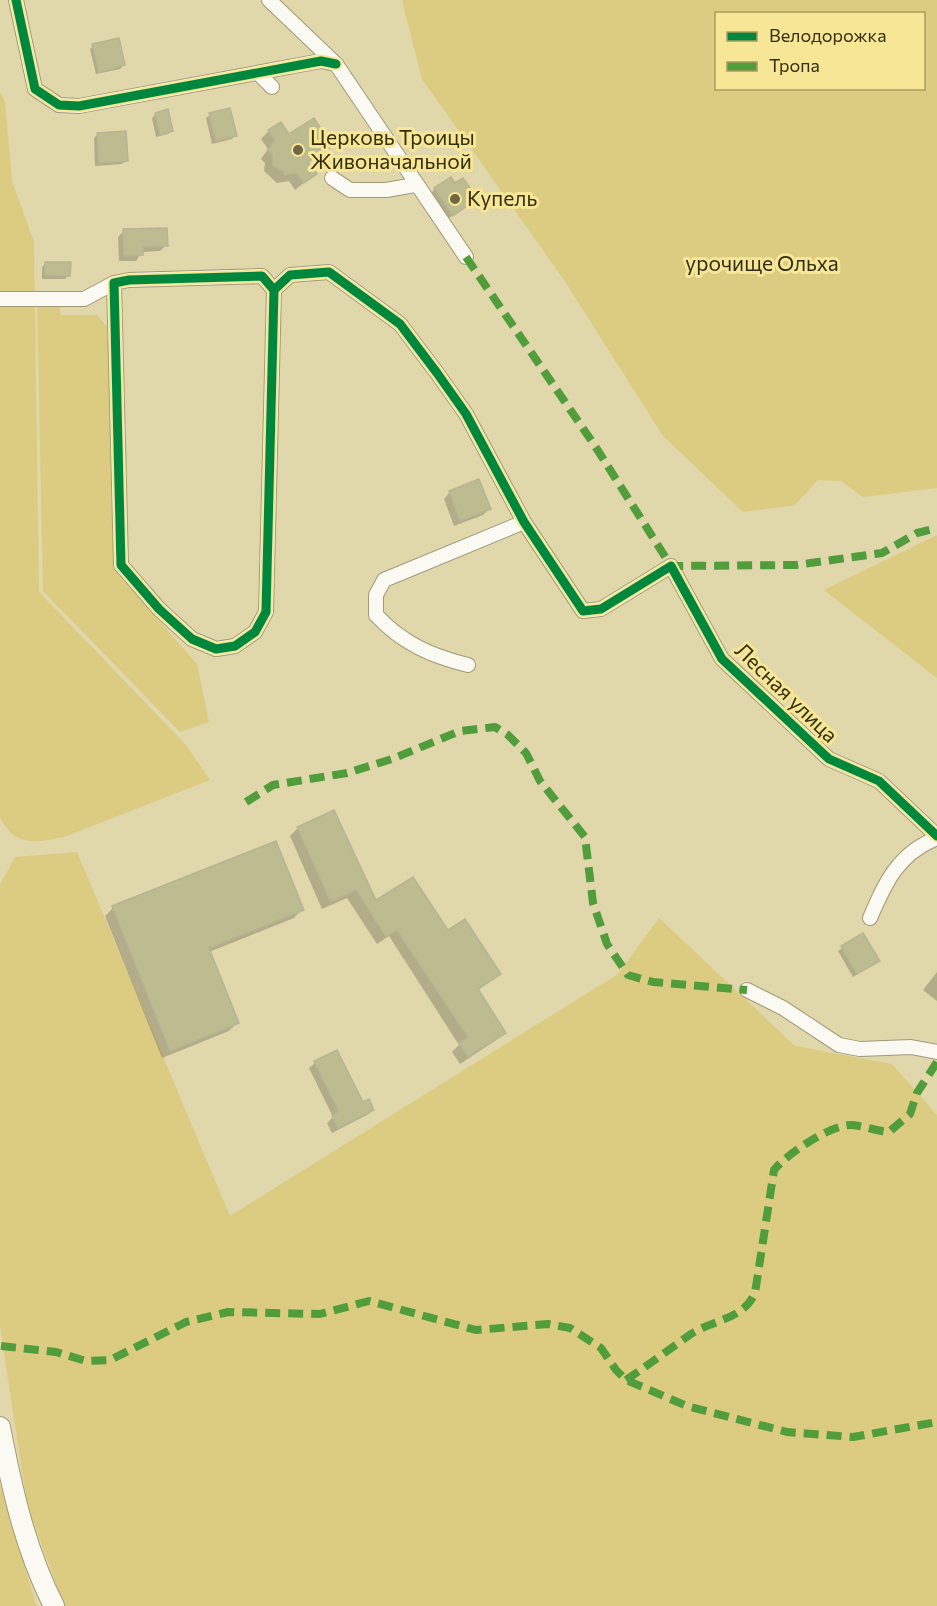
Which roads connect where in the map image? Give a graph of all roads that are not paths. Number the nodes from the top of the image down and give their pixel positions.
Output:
1 (15, 0) edge
2 (269, 0) edge
3 (336, 64) junction
4 (258, 73) junction
5 (272, 87) dead end
6 (332, 178) dead end
7 (415, 185) junction
8 (466, 257) dead end
9 (114, 283) junction
10 (274, 290) junction
11 (0, 298) edge
12 (524, 522) junction
13 (468, 665) dead end
14 (937, 837) edge
15 (870, 918) dead end
16 (747, 990) dead end
17 (937, 1052) edge
18 (0, 1426) edge
19 (54, 1606) edge

1 - 4 street
2 - 3 street
3 - 4 street
3 - 7 street
4 - 5 street
6 - 7 street
7 - 8 street
9 - 10 street
9 - 10 street
9 - 11 street
10 - 12 street
12 - 13 street
12 - 14 street, Лесная улица
14 - 15 street
16 - 17 street
18 - 19 street

